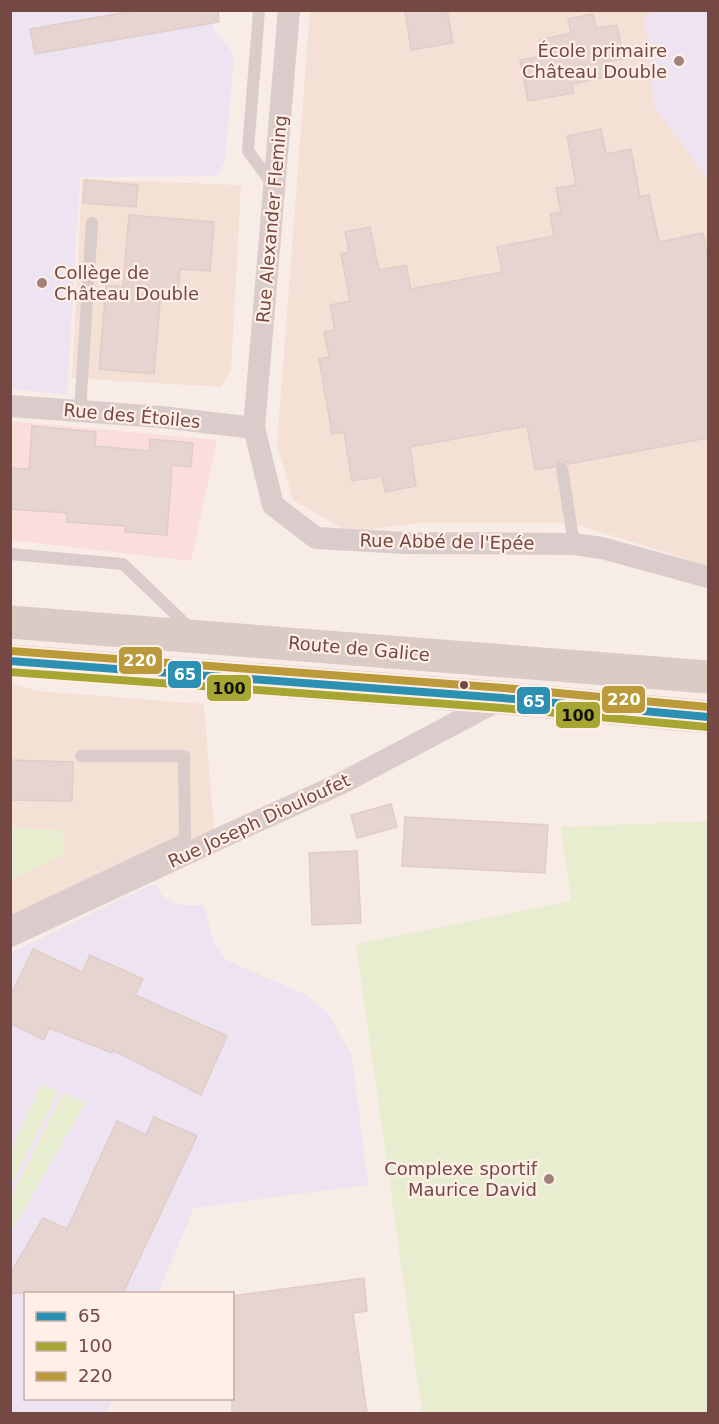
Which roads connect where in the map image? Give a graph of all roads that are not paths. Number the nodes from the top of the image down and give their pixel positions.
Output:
1 (259, 10) edge
2 (290, 10) edge
3 (275, 187) junction
4 (92, 223) dead end
5 (10, 406) edge
6 (80, 411) junction
7 (254, 428) junction
8 (562, 468) dead end
9 (574, 544) junction
10 (10, 554) edge
11 (708, 577) edge
12 (10, 622) edge
13 (198, 636) junction
14 (10, 661) edge
15 (708, 677) edge
16 (503, 698) junction
17 (708, 717) edge
18 (81, 756) dead end
19 (10, 922) edge
20 (10, 936) edge

1 - 3 lane
2 - 3 street, Rue Alexander Fleming
3 - 7 street, Rue Alexander Fleming
4 - 6 lane
5 - 6 street, Rue des Étoiles
6 - 7 street, Rue des Étoiles
7 - 9 street, Rue Abbé de l'Epée
8 - 9 lane
9 - 11 street, Rue Abbé de l'Epée
10 - 13 lane
12 - 13 main road, Route de Galice
13 - 15 main road, Route de Galice
14 - 16 main road, Route de Galice
16 - 17 main road, Route de Galice
16 - 20 street, Rue Joseph Diouloufet
18 - 19 lane

